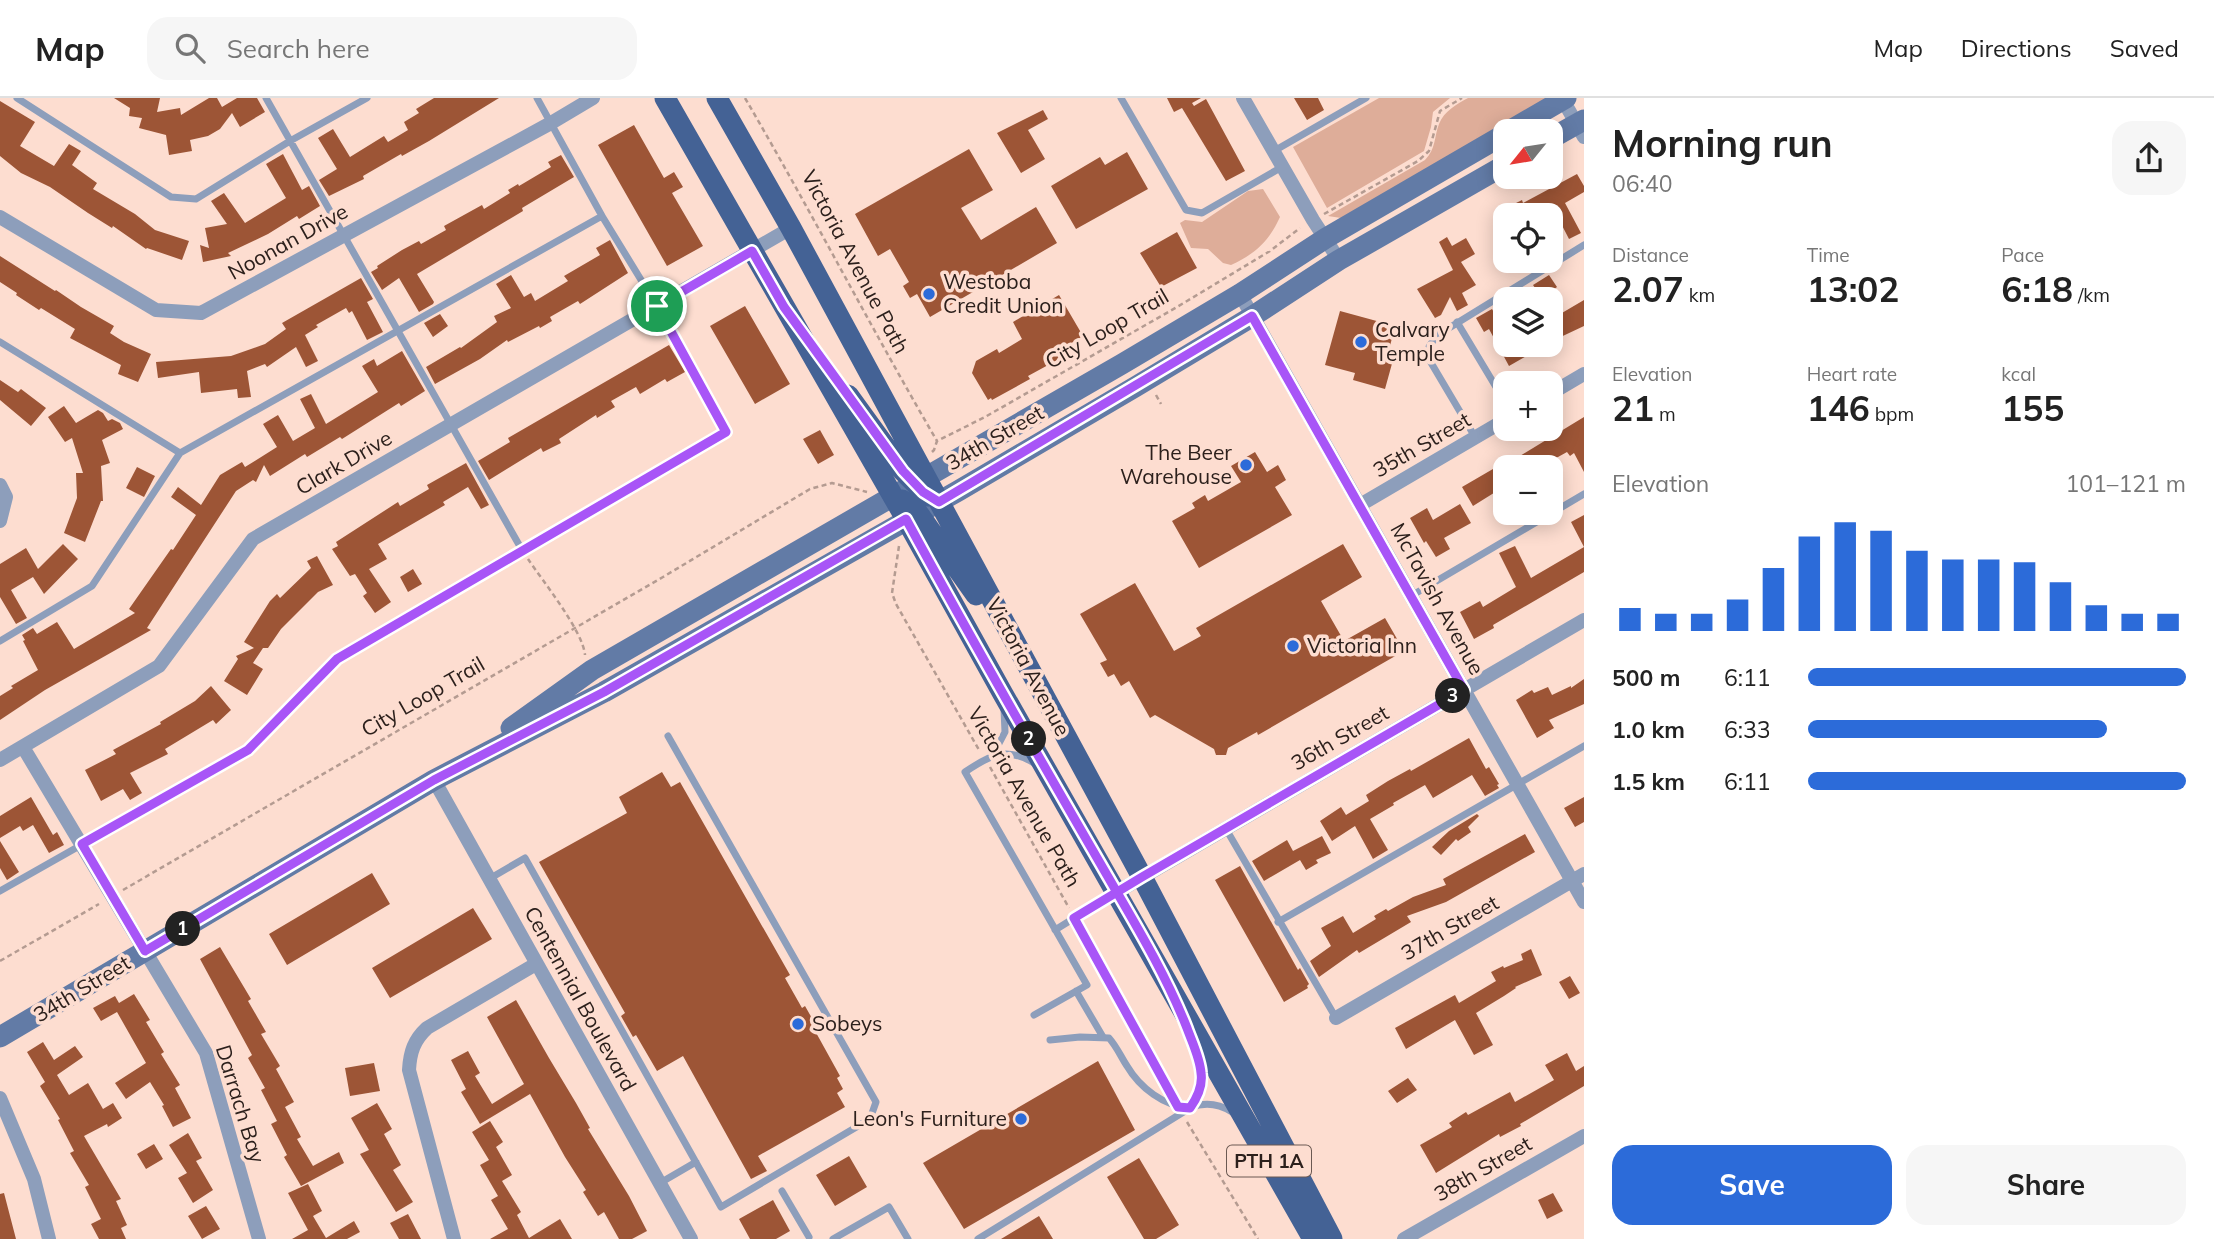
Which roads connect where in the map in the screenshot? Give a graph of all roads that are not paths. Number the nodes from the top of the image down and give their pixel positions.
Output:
1 (17, 98) edge
2 (266, 98) edge
3 (367, 98) edge
4 (537, 98) edge
5 (593, 98) edge
6 (665, 98) edge
7 (717, 98) edge
8 (1121, 98) edge
9 (1243, 98) edge
10 (1361, 99) edge
11 (1565, 99) edge
12 (1530, 119) edge
13 (551, 123) junction
14 (1582, 127) edge
15 (1563, 134) edge
16 (1493, 140) edge
17 (290, 141) junction
18 (1274, 151) junction
19 (1282, 166) junction
20 (1493, 172) edge
21 (602, 216) junction
22 (0, 217) edge
23 (791, 228) junction
24 (343, 236) junction
25 (1326, 238) junction
26 (1584, 244) edge
27 (752, 251) junction
28 (1339, 260) junction
29 (1240, 294) junction
30 (657, 306) junction
31 (784, 307) junction
32 (1252, 316) junction
33 (1457, 322) junction
34 (398, 331) junction
35 (0, 342) edge
36 (1122, 364) junction
37 (1584, 374) edge
38 (1493, 382) edge
39 (1563, 386) edge
40 (1135, 387) junction
41 (451, 425) junction
42 (1493, 427) edge
43 (1476, 437) junction
44 (180, 453) junction
45 (920, 482) junction
46 (0, 485) edge
47 (1584, 494) edge
48 (893, 497) junction
49 (939, 502) junction
50 (1360, 505) junction
51 (912, 516) junction
52 (0, 521) edge
53 (522, 550) junction
54 (1411, 596) junction
55 (1584, 620) edge
56 (0, 641) edge
57 (620, 654) junction
58 (632, 676) junction
59 (1036, 682) junction
60 (1464, 690) junction
61 (1003, 694) junction
62 (668, 736) dead end
63 (1584, 746) edge
64 (23, 747) junction
65 (993, 755) junction
66 (0, 760) edge
67 (1047, 770) junction
68 (443, 775) junction
69 (1518, 785) junction
70 (1226, 829) junction
71 (82, 844) junction
72 (1142, 877) junction
73 (1578, 878) edge
74 (489, 880) junction
75 (0, 891) edge
76 (1117, 892) junction
77 (1584, 902) edge
78 (1278, 922) junction
79 (1055, 930) junction
80 (145, 951) junction
81 (536, 964) junction
82 (1169, 984) junction
83 (1076, 991) junction
84 (1034, 1015) dead end
85 (1336, 1018) joint
86 (0, 1037) edge
87 (1103, 1037) junction
88 (1050, 1040) dead end
89 (0, 1098) edge
90 (1190, 1108) junction
91 (1180, 1110) junction
92 (1584, 1136) edge
93 (1256, 1138) junction
94 (696, 1162) junction
95 (659, 1184) junction
96 (782, 1191) dead end
97 (809, 1238) edge
98 (50, 1239) edge
99 (259, 1239) edge
100 (454, 1239) edge
101 (691, 1239) edge
102 (833, 1239) edge
103 (908, 1239) edge
104 (978, 1239) edge
105 (1313, 1239) edge
106 (1332, 1239) edge
107 (1404, 1239) edge

1 - 17 lane
2 - 17 lane
3 - 17 lane
4 - 13 lane
5 - 13 street, Noonan Drive
6 - 27 main road, Victoria Avenue / PTH 1A
7 - 23 main road, Victoria Avenue / PTH 1A
8 - 19 lane
9 - 18 street
10 - 18 lane
11 - 12 street, 34th Street
11 - 14 street
13 - 21 lane
13 - 24 street, Noonan Drive
14 - 15 street
16 - 25 street, 34th Street
17 - 24 lane
18 - 19 street
19 - 25 street
20 - 28 street, 34th Street
21 - 30 lane
21 - 34 lane
22 - 24 street, Noonan Drive
23 - 27 street, Clark Drive
23 - 45 main road, Victoria Avenue / PTH 1A
24 - 34 lane
25 - 28 street
25 - 29 street, 34th Street
26 - 33 lane
27 - 30 street, Clark Drive
27 - 31 main road, Victoria Avenue / PTH 1A
28 - 32 street, 34th Street
29 - 32 street, McTavish Avenue
29 - 36 street, 34th Street
30 - 41 street, Clark Drive
30 - 53 lane
31 - 45 main road
31 - 48 main road, Victoria Avenue / PTH 1A
32 - 40 street, 34th Street
32 - 50 street, McTavish Avenue
33 - 38 lane
33 - 43 lane
34 - 41 lane
34 - 44 lane
35 - 44 lane
36 - 40 street
36 - 45 street, 34th Street
37 - 39 street
40 - 49 street, 34th Street
41 - 53 lane
41 - 64 street, Clark Drive
42 - 43 street, 35th Street
43 - 50 street, 35th Street
44 - 56 lane
45 - 48 street, 34th Street
45 - 49 main road, Victoria Avenue / PTH 1A
46 - 52 street
47 - 54 lane
48 - 51 main road, Victoria Avenue / PTH 1A
48 - 57 street, 34th Street
49 - 51 street, 34th Street
49 - 59 main road, Victoria Avenue / PTH 1A
50 - 54 street, McTavish Avenue
51 - 58 street, 34th Street
51 - 59 main road
51 - 61 main road, Victoria Avenue / PTH 1A
53 - 71 lane
54 - 60 street, McTavish Avenue
55 - 60 street, 36th Street
57 - 58 street
57 - 68 street, 34th Street
58 - 68 street, 34th Street
59 - 72 main road, Victoria Avenue / PTH 1A
60 - 69 street, McTavish Avenue
60 - 70 street, 36th Street
61 - 65 lane
61 - 67 main road, Victoria Avenue / PTH 1A
62 - 94 lane
63 - 69 lane
64 - 66 street, Clark Drive
64 - 71 street, Darrach Bay
65 - 67 lane
65 - 79 lane
67 - 76 main road, Victoria Avenue / PTH 1A
68 - 74 street, Centennial Boulevard
68 - 80 street, 34th Street
69 - 73 street, McTavish Avenue
69 - 78 lane
70 - 72 street, 36th Street
70 - 78 lane
71 - 75 lane
71 - 80 street, Darrach Bay
72 - 76 street, 36th Street
72 - 106 main road, Victoria Avenue / PTH 1A
73 - 77 street, McTavish Avenue
73 - 85 street, 37th Street
74 - 81 street, Centennial Boulevard
74 - 94 lane
76 - 79 lane
76 - 82 main road, Victoria Avenue / PTH 1A
78 - 85 lane
79 - 83 lane
80 - 86 street, 34th Street
80 - 99 street, Darrach Bay
81 - 95 street, Centennial Boulevard
81 - 100 street
82 - 90 lane
82 - 93 main road, Victoria Avenue / PTH 1A
83 - 84 lane
83 - 87 lane
87 - 88 lane
87 - 91 lane
89 - 98 street
90 - 91 lane
90 - 93 lane
91 - 104 lane
92 - 107 street, 38th Street
93 - 105 main road, Victoria Avenue / PTH 1A
94 - 95 lane
95 - 101 street, Centennial Boulevard
96 - 97 lane
102 - 103 lane

